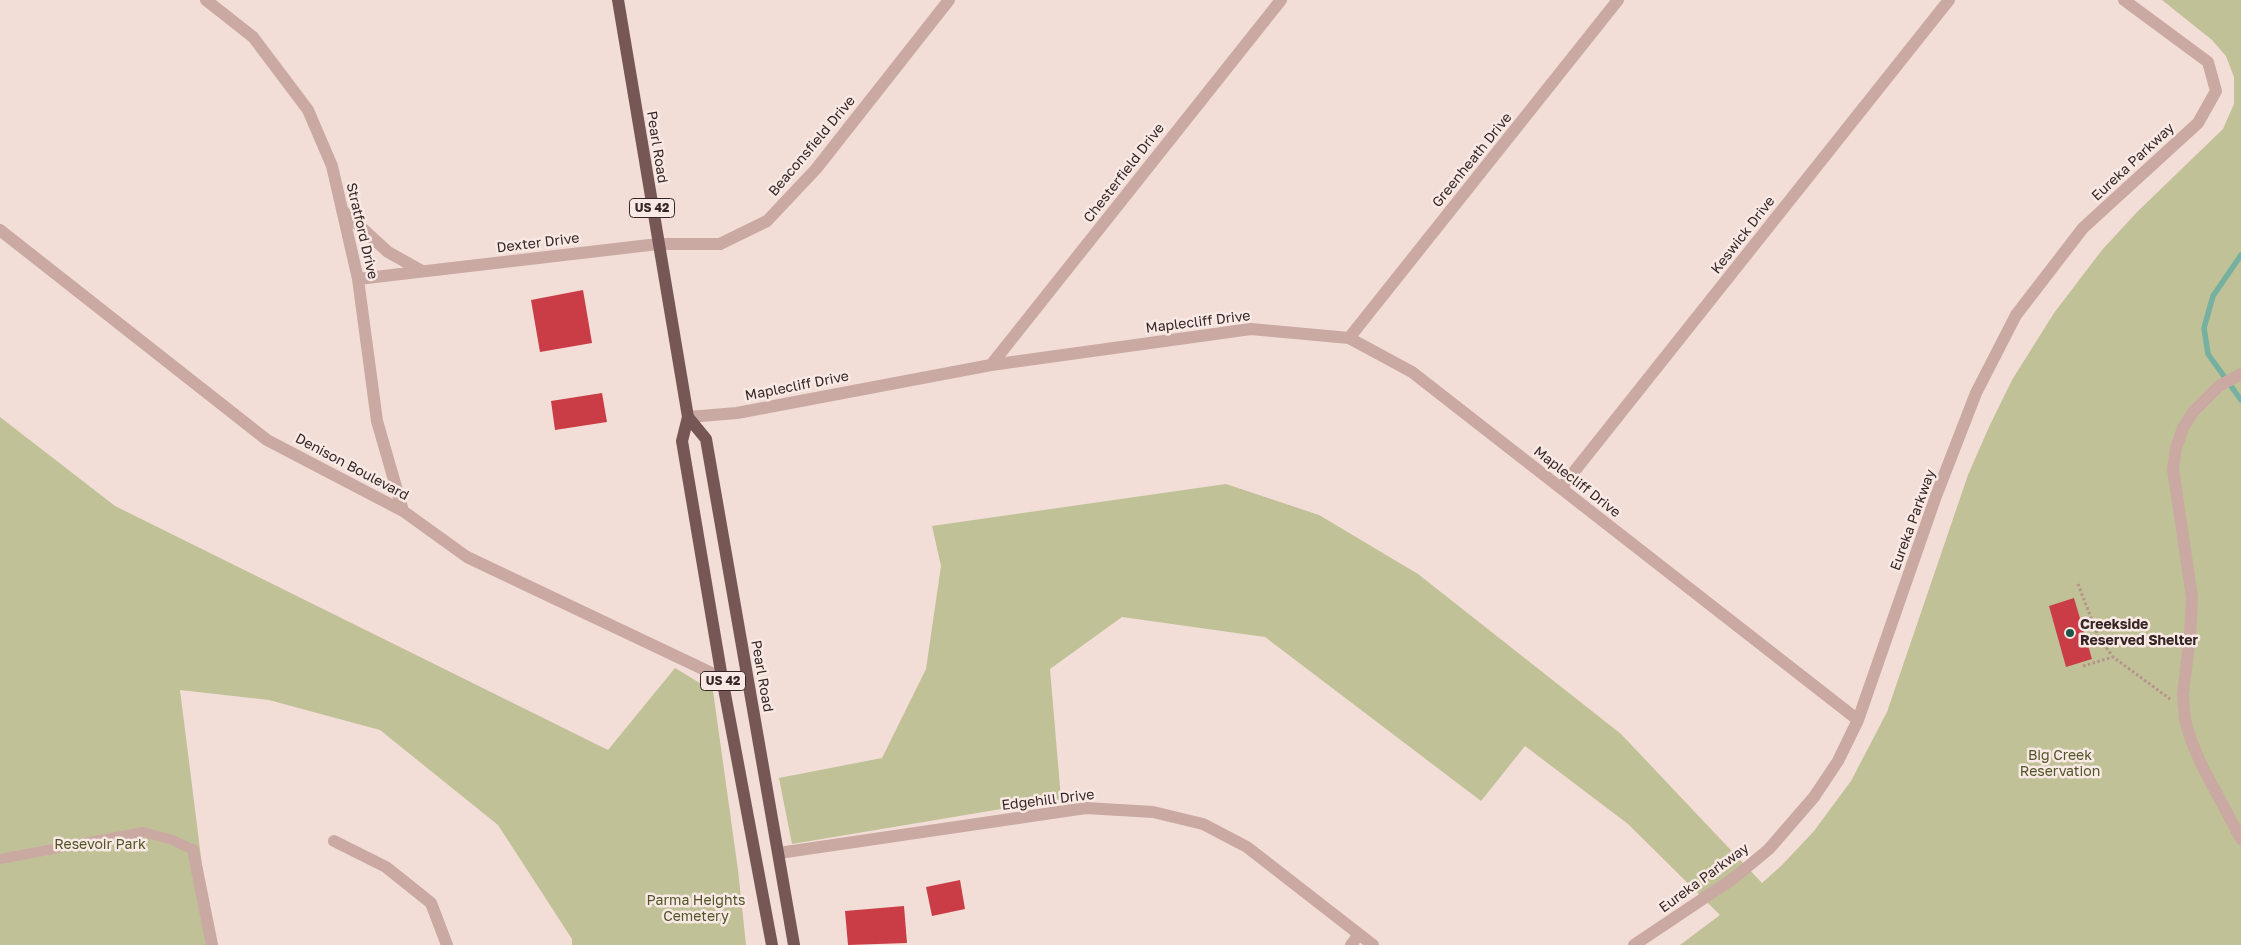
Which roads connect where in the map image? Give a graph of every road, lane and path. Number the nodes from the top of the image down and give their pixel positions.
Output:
1 (206, 0) edge
2 (618, 0) edge
3 (949, 0) edge
4 (1281, 0) edge
5 (1618, 0) edge
6 (1949, 0) edge
7 (2124, 0) edge
8 (342, 210) junction
9 (0, 230) edge
10 (658, 244) junction
11 (422, 271) junction
12 (358, 279) junction
13 (1349, 338) junction
14 (991, 366) junction
15 (2241, 374) edge
16 (688, 417) junction
17 (1561, 488) junction
18 (403, 511) junction
19 (2078, 584) dead end
20 (2113, 657) junction
21 (2083, 666) dead end
22 (722, 678) junction
23 (2183, 707) junction
24 (1858, 720) junction
25 (2241, 838) edge
26 (334, 841) dead end
27 (193, 850) joint
28 (779, 853) junction
29 (0, 859) edge
30 (1359, 934) junction
31 (212, 945) edge
32 (447, 945) edge
33 (772, 945) edge
34 (794, 945) edge
35 (1350, 945) edge
36 (1373, 945) edge
37 (1634, 945) edge

1 - 8 street, Stratford Drive
2 - 10 main road, Pearl Road / US 42
3 - 10 street, Beaconsfield Drive
4 - 14 street, Chesterfield Drive
5 - 13 street, Greenheath Drive
6 - 17 street, Keswick Drive
7 - 24 street, Eureka Parkway
8 - 11 street
8 - 12 street, Stratford Drive
9 - 18 street, Denison Boulevard
10 - 11 street, Dexter Drive
10 - 16 main road, Pearl Road / US 42
11 - 12 street, Dexter Drive
12 - 18 street, Stratford Drive
13 - 14 street, Maplecliff Drive
13 - 17 street, Maplecliff Drive
14 - 16 street, Maplecliff Drive
15 - 23 street
16 - 22 main road, Pearl Road / US 42
16 - 28 main road, Pearl Road / US 42
17 - 24 street, Maplecliff Drive
18 - 22 street, Denison Boulevard
19 - 20 path
20 - 21 path
20 - 23 path
22 - 33 main road, Pearl Road / US 42
23 - 25 street
24 - 37 street, Eureka Parkway
26 - 32 street
27 - 29 lane
27 - 31 street
28 - 30 street, Edgehill Drive
28 - 34 main road, Pearl Road / US 42
30 - 35 street
30 - 36 street, Edgehill Drive

